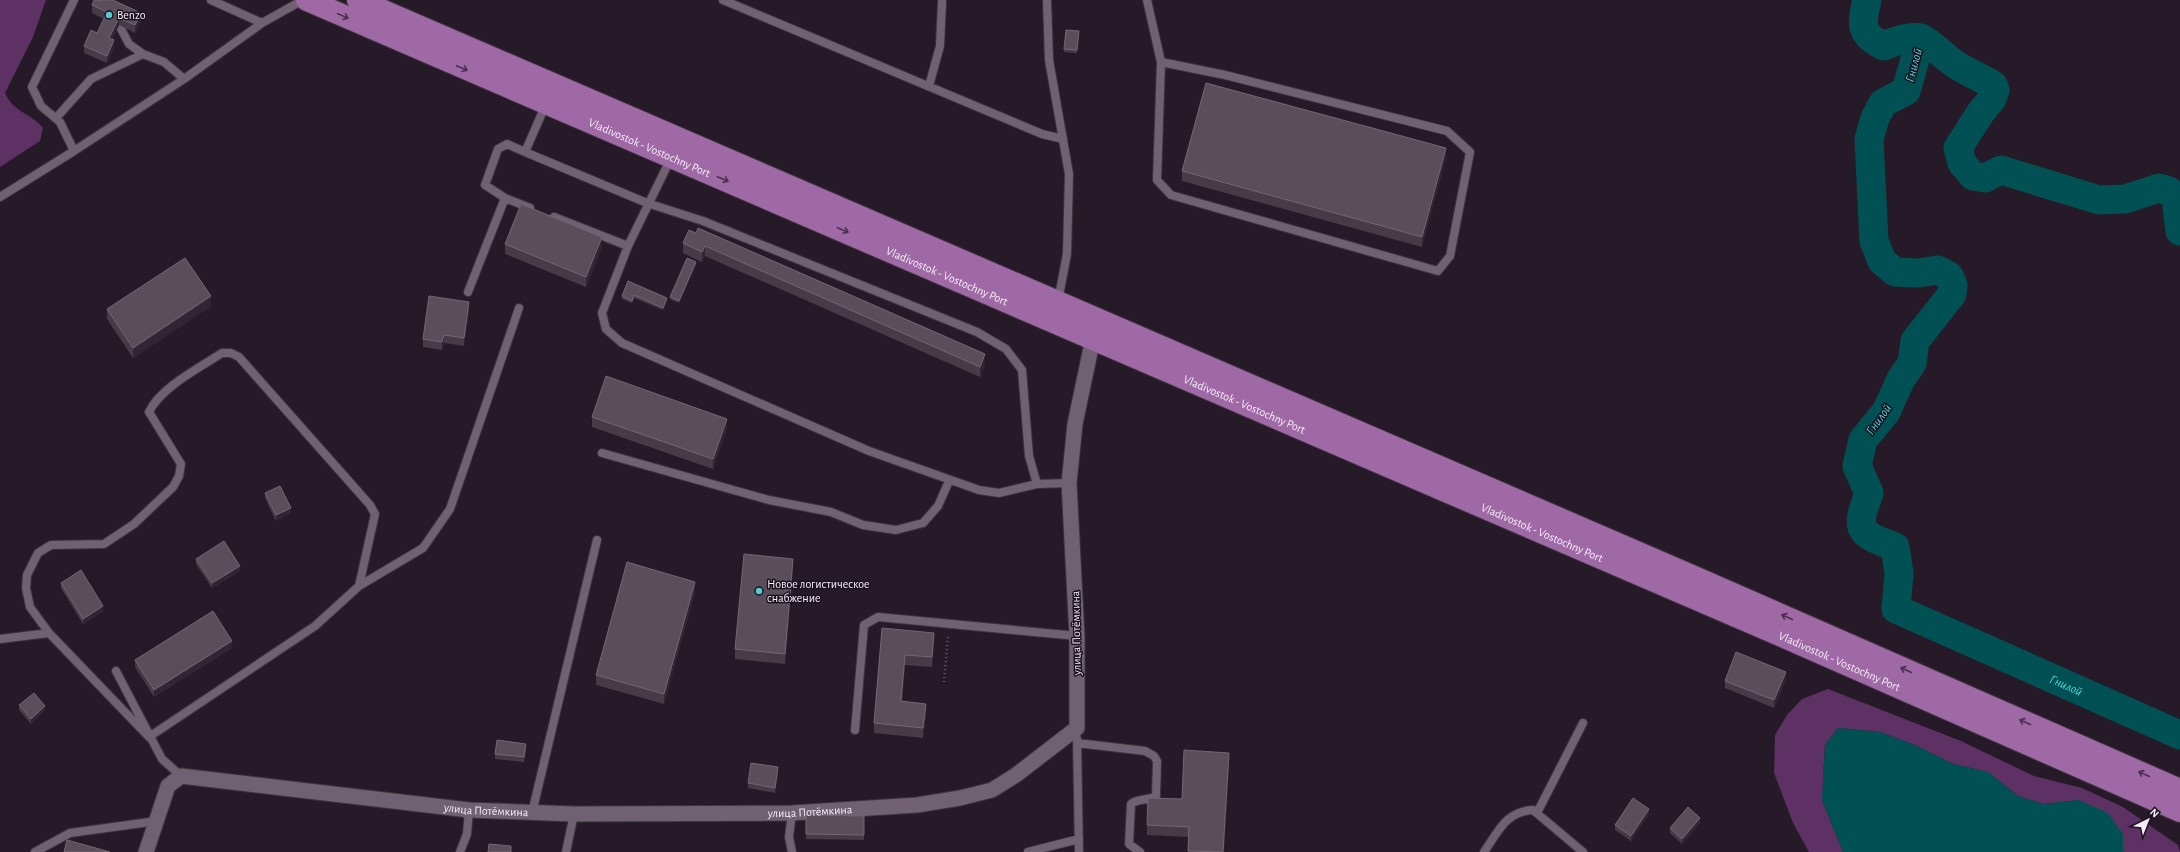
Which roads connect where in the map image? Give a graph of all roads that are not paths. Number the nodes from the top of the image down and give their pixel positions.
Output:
1 (74, 0) edge
2 (211, 0) edge
3 (303, 0) edge
4 (307, 0) edge
5 (358, 0) edge
6 (723, 0) edge
7 (1047, 0) edge
8 (1147, 0) edge
9 (942, 2) dead end
10 (262, 23) junction
11 (119, 26) edge
12 (143, 54) junction
13 (1161, 62) junction
14 (184, 79) junction
15 (929, 86) junction
16 (546, 104) junction
17 (56, 118) junction
18 (1063, 139) junction
19 (74, 151) junction
20 (525, 152) junction
21 (671, 157) junction
22 (0, 197) edge
23 (505, 198) junction
24 (647, 203) junction
25 (628, 246) junction
26 (468, 292) dead end
27 (1058, 302) junction
28 (519, 308) dead end
29 (1093, 338) junction
30 (602, 453) dead end
31 (949, 481) junction
32 (1036, 484) junction
33 (1069, 484) junction
34 (597, 540) dead end
35 (360, 586) junction
36 (49, 633) junction
37 (1077, 636) junction
38 (0, 638) edge
39 (116, 671) dead end
40 (1583, 723) dead end
41 (855, 730) dead end
42 (1077, 735) junction
43 (149, 737) junction
44 (181, 776) junction
45 (2180, 790) edge
46 (468, 810) junction
47 (2180, 811) edge
48 (532, 813) junction
49 (792, 813) junction
50 (1537, 813) junction
51 (574, 814) junction
52 (157, 821) junction
53 (1078, 839) junction
54 (34, 852) edge
55 (146, 852) edge
56 (460, 852) edge
57 (566, 852) edge
58 (792, 852) edge
59 (1028, 852) edge
60 (1079, 852) edge
61 (1140, 852) edge
62 (1484, 852) edge
63 (1583, 852) edge

1 - 17 lane
2 - 10 lane
3 - 10 lane
4 -> 16 highway, Vladivostok - Vostochny Port
5 - 27 highway, Vladivostok - Vostochny Port
6 - 15 lane
7 - 18 lane
8 - 13 lane
9 - 15 lane
10 - 14 lane
11 - 12 lane
12 - 14 lane
12 - 17 lane
13 - 13 lane
14 - 19 lane
15 - 18 lane
16 - 20 lane
16 - 21 highway, Vladivostok - Vostochny Port
17 - 19 lane
18 - 27 lane
19 - 22 lane
20 - 23 lane
20 - 24 lane
21 - 24 lane
21 -> 29 highway, Vladivostok - Vostochny Port
23 - 25 lane
23 - 26 lane
24 - 25 lane
24 - 32 lane
25 - 31 lane
45 -> 27 highway, Vladivostok - Vostochny Port
28 - 35 lane
29 - 33 street, улица Потёмкина
29 - 47 highway, Vladivostok - Vostochny Port
30 - 31 lane
31 - 32 lane
32 - 33 lane
33 - 37 street, улица Потёмкина
34 - 48 lane
35 - 36 lane
35 - 43 lane
36 - 38 lane
36 - 43 lane
37 - 41 lane
37 - 42 street, улица Потёмкина
39 - 43 lane
40 - 50 lane
42 - 49 street, улица Потёмкина
42 - 53 lane
42 - 61 lane
43 - 44 lane
44 - 46 street, улица Потёмкина
44 - 52 street
46 - 48 street, улица Потёмкина
46 - 56 lane
48 - 51 street, улица Потёмкина
49 - 51 street, улица Потёмкина
49 - 58 lane
50 - 62 lane
50 - 63 lane
51 - 57 lane
52 - 54 lane
52 - 55 street
53 - 59 lane
53 - 60 lane

